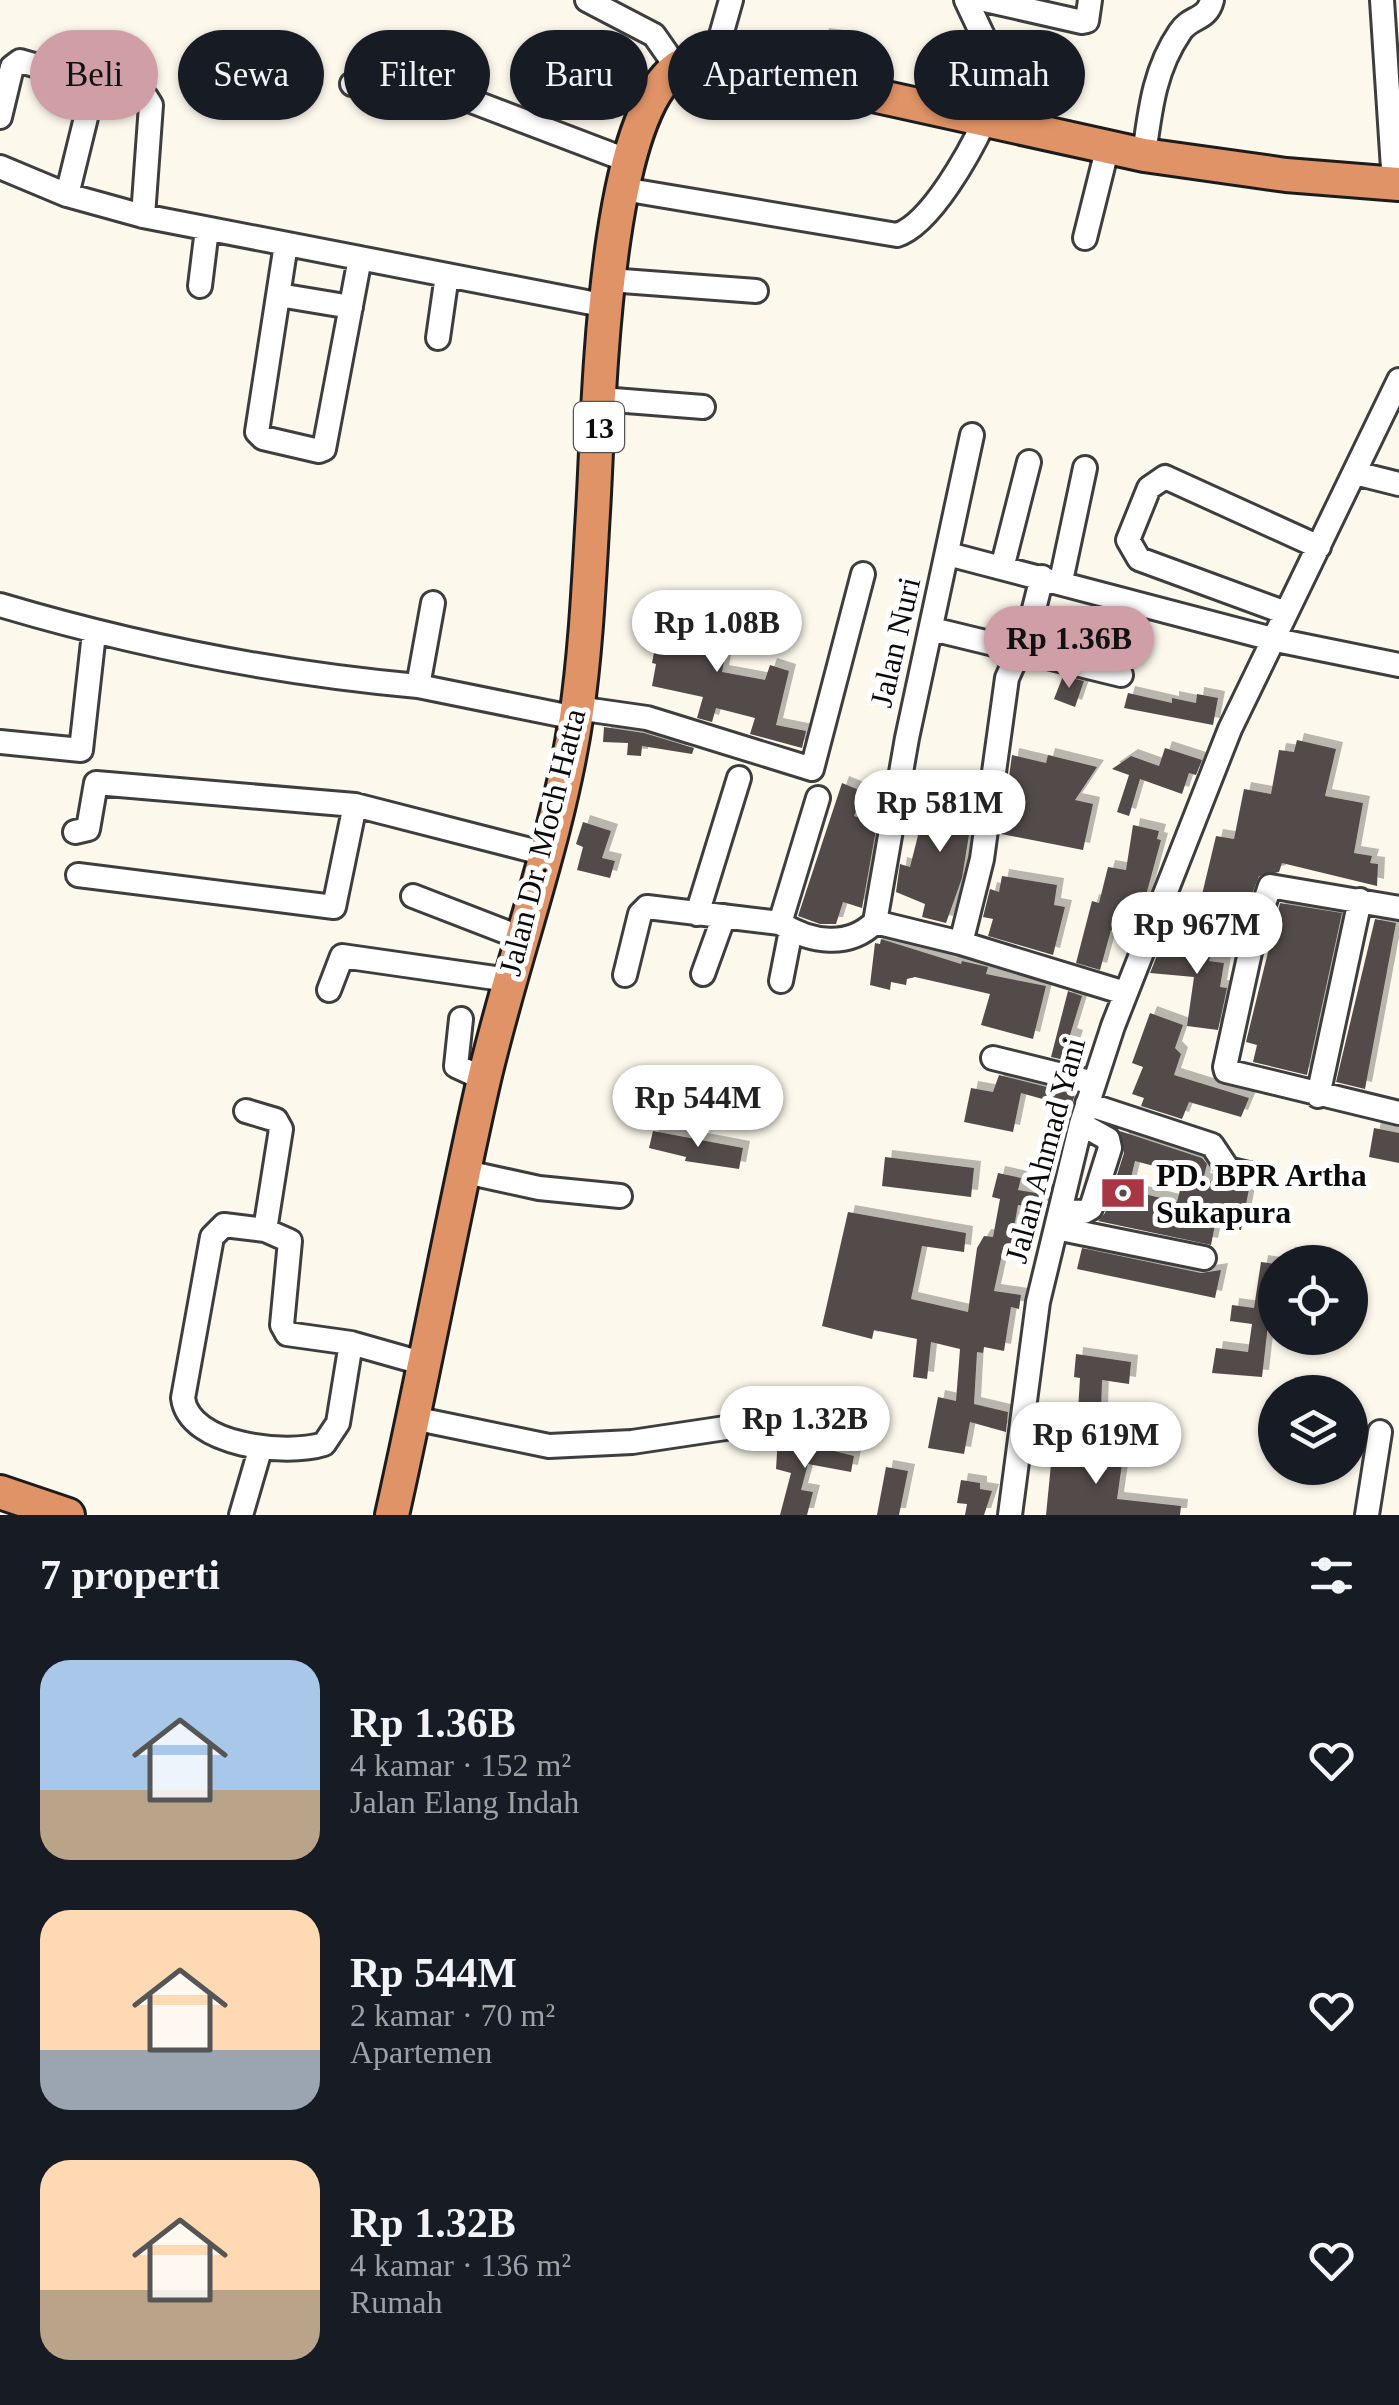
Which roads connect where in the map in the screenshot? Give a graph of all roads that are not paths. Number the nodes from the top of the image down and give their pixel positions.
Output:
1 (587, 0) edge
2 (731, 0) edge
3 (966, 0) edge
4 (985, 0) edge
5 (1090, 0) edge
6 (1212, 0) edge
7 (1382, 0) edge
8 (722, 30) edge
9 (668, 55) edge
10 (30, 66) edge
11 (668, 79) edge
12 (490, 109) edge
13 (0, 117) edge
14 (85, 120) edge
15 (149, 120) edge
16 (986, 120) joint
17 (1027, 128) junction
18 (1108, 146) junction
19 (1144, 155) junction
20 (0, 167) edge
21 (626, 175) junction
22 (1397, 184) edge
23 (66, 195) junction
24 (144, 216) junction
25 (207, 228) junction
26 (1085, 238) dead end
27 (286, 244) junction
28 (360, 258) junction
29 (447, 275) junction
30 (200, 286) dead end
31 (756, 291) dead end
32 (608, 293) junction
33 (278, 294) junction
34 (351, 308) junction
35 (438, 338) dead end
36 (1399, 380) edge
37 (600, 399) junction
38 (703, 407) dead end
39 (972, 435) dead end
40 (1028, 462) dead end
41 (1085, 468) dead end
42 (1356, 473) junction
43 (1399, 484) edge
44 (1320, 546) junction
45 (948, 554) junction
46 (1002, 568) junction
47 (862, 574) dead end
48 (1052, 579) junction
49 (433, 603) dead end
50 (0, 606) edge
51 (1286, 613) junction
52 (932, 629) junction
53 (94, 634) junction
54 (1276, 640) junction
55 (1015, 652) junction
56 (1399, 665) edge
57 (1121, 675) dead end
58 (418, 686) junction
59 (576, 713) junction
60 (0, 742) edge
61 (739, 778) dead end
62 (818, 798) dead end
63 (355, 806) junction
64 (75, 832) dead end
65 (546, 854) junction
66 (78, 875) dead end
67 (413, 896) dead end
68 (1360, 900) junction
69 (1158, 907) junction
70 (1399, 908) edge
71 (697, 914) junction
72 (724, 916) junction
73 (875, 922) junction
74 (786, 927) junction
75 (1254, 934) junction
76 (519, 936) junction
77 (961, 942) junction
78 (703, 974) dead end
79 (624, 975) dead end
80 (509, 980) junction
81 (781, 981) dead end
82 (329, 990) dead end
83 (1125, 993) junction
84 (461, 1019) dead end
85 (992, 1058) dead end
86 (484, 1078) junction
87 (1318, 1096) junction
88 (1088, 1103) junction
89 (1398, 1106) edge
90 (246, 1111) dead end
91 (466, 1172) junction
92 (1253, 1175) dead end
93 (620, 1196) dead end
94 (1058, 1219) junction
95 (265, 1230) junction
96 (1204, 1258) dead end
97 (352, 1343) junction
98 (425, 1364) junction
99 (413, 1418) junction
100 (1023, 1422) junction
101 (732, 1428) dead end
102 (1380, 1432) dead end
103 (1102, 1435) dead end
104 (260, 1450) junction
105 (0, 1492) edge
106 (68, 1515) edge
107 (241, 1515) edge
108 (392, 1515) edge
109 (1010, 1515) edge
110 (1367, 1515) edge

1 - 9 street
2 - 8 street
3 - 17 street
4 - 5 street
6 - 19 street
7 - 22 street
10 - 13 street
11 - 21 highway, Jalan Dr. Moch Hatta / 13
12 - 21 street
14 - 23 street
15 - 24 street
16 - 17 highway
16 - 21 street
17 - 18 highway
18 - 19 highway
18 - 26 street
19 - 22 highway
20 - 23 street
21 - 32 highway, Jalan Dr. Moch Hatta / 13
23 - 24 street
24 - 25 street
25 - 27 street
25 - 30 street
27 - 28 street
27 - 33 street
28 - 29 street
28 - 34 street
29 - 32 street
29 - 35 street
31 - 32 street
32 - 37 highway, Jalan Dr. Moch Hatta / 13
33 - 34 street
33 - 34 street
36 - 42 street, Jalan Ahmad Yani
37 - 38 street
37 - 59 highway, Jalan Dr. Moch Hatta / 13
39 - 45 street, Jalan Nuri
40 - 46 street
41 - 48 street
42 - 43 street
42 - 44 street, Jalan Ahmad Yani
44 - 51 street, Jalan Ahmad Yani
44 - 51 street
45 - 46 street
45 - 52 street, Jalan Nuri
46 - 48 street
47 - 59 street
48 - 54 street
48 - 55 street
49 - 58 street
50 - 53 street
51 - 54 street, Jalan Ahmad Yani
52 - 55 street
52 - 73 street, Jalan Nuri
53 - 58 street
53 - 60 street
54 - 56 street
54 - 69 street, Jalan Ahmad Yani
55 - 57 street
55 - 77 street
58 - 59 street
59 - 65 highway, Jalan Dr. Moch Hatta / 13
61 - 71 street
62 - 74 street
63 - 64 street
63 - 65 street
63 - 66 street
65 - 76 highway, Jalan Dr. Moch Hatta / 13
67 - 76 street
68 - 70 street
68 - 75 street
68 - 87 street
69 - 75 street
69 - 83 street, Jalan Ahmad Yani
71 - 72 street
71 - 79 street
72 - 74 street
72 - 78 street
73 - 74 street
73 - 77 street
74 - 81 street
75 - 87 street
76 - 80 highway, Jalan Dr. Moch Hatta / 13
77 - 83 street
80 - 82 street
80 - 86 highway, Jalan Dr. Moch Hatta / 13
83 - 88 street, Jalan Ahmad Yani
84 - 86 street
85 - 88 street
86 - 91 highway, Jalan Dr. Moch Hatta / 13
87 - 89 street
88 - 92 street
88 - 94 street, Jalan Ahmad Yani
88 - 94 street
90 - 95 street
91 - 93 street
91 - 98 highway, Jalan Dr. Moch Hatta / 13
94 - 96 street
94 - 100 street, Jalan Ahmad Yani
95 - 97 street
95 - 104 street
97 - 98 street
97 - 104 street
98 - 99 highway, Jalan Dr. Moch Hatta / 13
99 - 101 street
99 - 108 highway, Jalan Dr. Moch Hatta / 13
100 - 103 street
100 - 109 street, Jalan Ahmad Yani
102 - 110 street
104 - 107 street
105 - 106 highway

